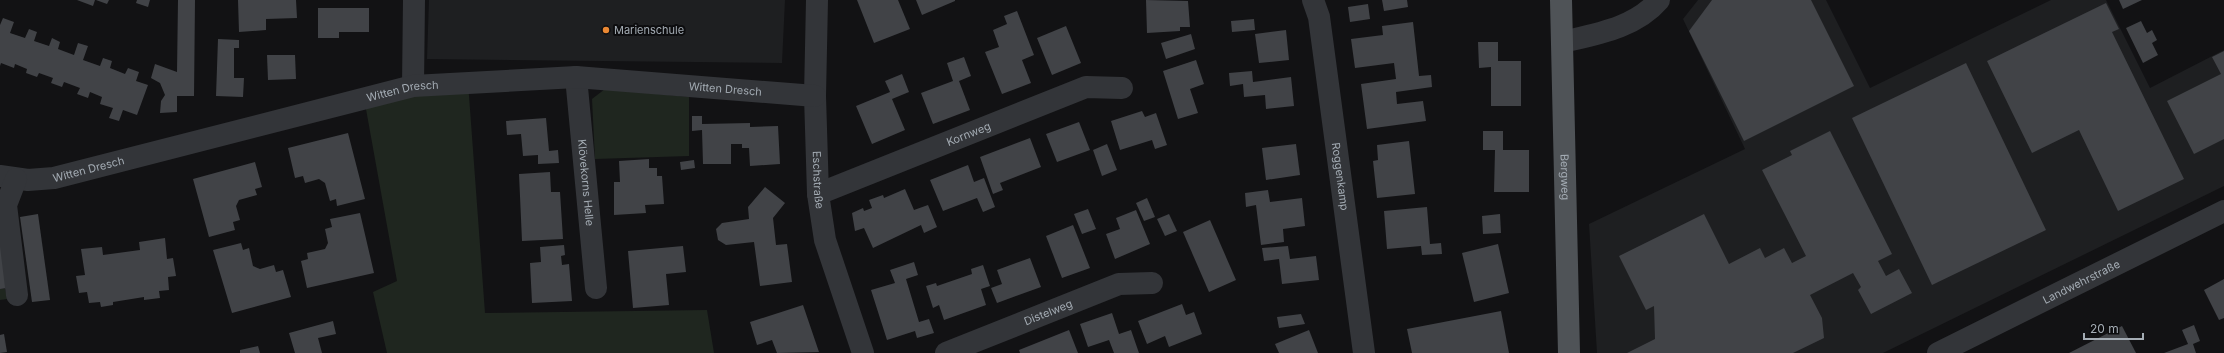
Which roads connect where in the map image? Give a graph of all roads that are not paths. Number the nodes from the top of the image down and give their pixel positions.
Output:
1 (414, 0) edge
2 (817, 0) edge
3 (1313, 0) edge
4 (1561, 0) edge
5 (1659, 0) edge
6 (1562, 42) junction
7 (576, 77) junction
8 (413, 86) junction
9 (1122, 88) dead end
10 (815, 96) junction
11 (8, 177) edge
12 (818, 194) junction
13 (2224, 211) edge
14 (1152, 283) dead end
15 (596, 288) dead end
16 (17, 295) dead end
17 (863, 353) edge
18 (946, 353) edge
19 (1364, 353) edge
20 (1569, 353) edge
21 (1938, 353) edge

1 - 8 street
2 - 10 street, Eschstraße
3 - 19 street, Roggenkamp
4 - 6 main road, Bergweg
5 - 6 street
6 - 20 main road, Bergweg
7 - 8 street, Witten Dresch
7 - 10 street, Witten Dresch
7 - 15 street, Klövekorns Helle
8 - 11 street, Witten Dresch
9 - 12 street, Kornweg
10 - 12 street, Eschstraße
11 - 16 street
12 - 17 street, Eschstraße
13 - 21 street, Landwehrstraße
14 - 18 street, Distelweg

